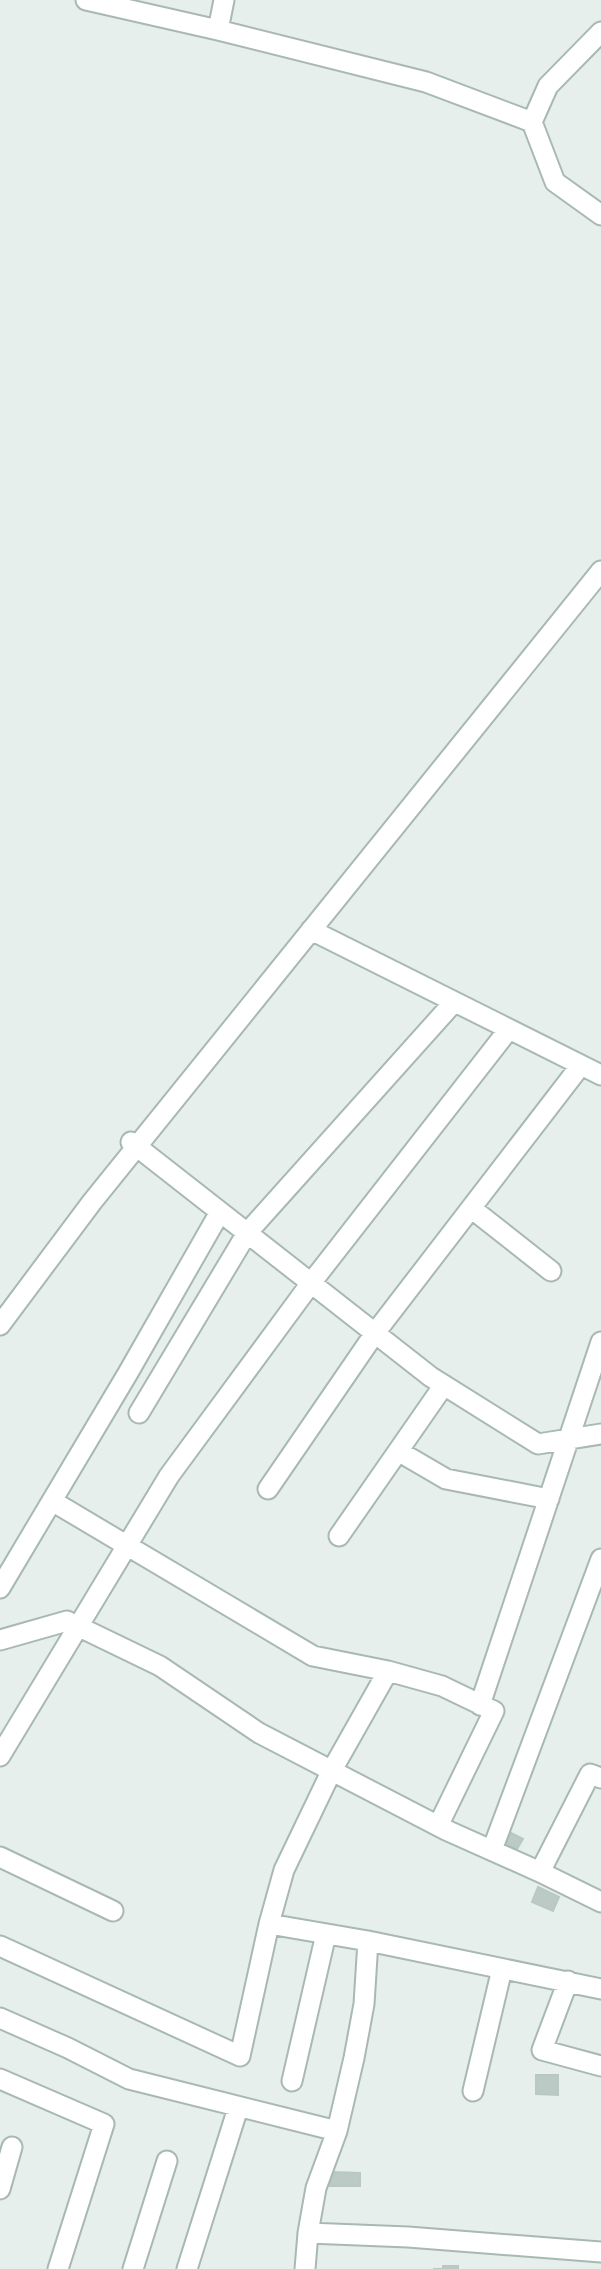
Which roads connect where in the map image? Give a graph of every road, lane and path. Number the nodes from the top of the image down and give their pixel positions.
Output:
1 (86, 0) edge
2 (224, 0) edge
3 (218, 30) junction
4 (601, 32) edge
5 (532, 122) junction
6 (601, 215) edge
7 (601, 571) edge
8 (311, 930) junction
9 (454, 1002) junction
10 (509, 1029) junction
11 (581, 1065) junction
12 (601, 1075) edge
13 (134, 1144) junction
14 (471, 1208) junction
15 (220, 1212) junction
16 (247, 1233) junction
17 (551, 1271) dead end
18 (311, 1283) junction
19 (0, 1325) edge
20 (375, 1333) junction
21 (601, 1342) edge
22 (444, 1385) junction
23 (138, 1413) dead end
24 (601, 1434) edge
25 (569, 1439) junction
26 (398, 1451) junction
27 (268, 1489) dead end
28 (549, 1499) junction
29 (52, 1501) junction
30 (339, 1536) dead end
31 (127, 1545) junction
32 (601, 1559) edge
33 (0, 1588) edge
34 (78, 1626) junction
35 (0, 1640) edge
36 (388, 1671) junction
37 (480, 1704) junction
38 (0, 1756) edge
39 (332, 1770) junction
40 (601, 1778) edge
41 (438, 1826) junction
42 (492, 1850) junction
43 (0, 1857) edge
44 (540, 1872) junction
45 (601, 1902) edge
46 (113, 1911) dead end
47 (269, 1924) junction
48 (326, 1934) junction
49 (368, 1941) junction
50 (0, 1946) edge
51 (502, 1969) junction
52 (568, 1982) junction
53 (601, 1989) edge
54 (0, 2018) edge
55 (601, 2066) edge
56 (0, 2079) edge
57 (292, 2081) dead end
58 (473, 2091) dead end
59 (237, 2108) junction
60 (337, 2131) junction
61 (12, 2147) dead end
62 (167, 2161) dead end
63 (0, 2189) edge
64 (308, 2233) junction
65 (601, 2252) edge
66 (58, 2269) edge
67 (133, 2269) edge
68 (187, 2269) edge
69 (305, 2269) edge

1 - 3 street
2 - 3 street
3 - 5 street
4 - 5 street
5 - 6 street
7 - 8 street
8 - 9 street
8 - 13 street
9 - 10 street
9 - 16 street
10 - 11 street
10 - 18 street
11 - 12 street
11 - 14 street
13 - 15 street
13 - 19 street
14 - 17 street
14 - 20 street
15 - 16 street
15 - 29 street
16 - 18 street
16 - 23 street
18 - 20 street
18 - 31 street
20 - 22 street
20 - 27 street
21 - 25 street
22 - 25 street
22 - 26 street
24 - 25 street
25 - 28 street
26 - 28 street
26 - 30 street
28 - 37 street
29 - 31 street
29 - 33 street
31 - 34 street
31 - 36 street
32 - 42 street
34 - 35 street
34 - 38 street
34 - 39 street
36 - 37 street
36 - 39 street
37 - 41 street
39 - 41 street
39 - 47 street
40 - 44 street
41 - 42 street
42 - 44 street
43 - 46 street
44 - 45 street
47 - 48 street
47 - 50 street
48 - 49 street
48 - 57 street
49 - 51 street
49 - 60 street
51 - 52 street
51 - 58 street
52 - 53 street
52 - 55 street
54 - 59 street
56 - 66 street
59 - 60 street
59 - 68 street
60 - 64 street
61 - 63 street
62 - 67 street
64 - 65 street
64 - 69 street

